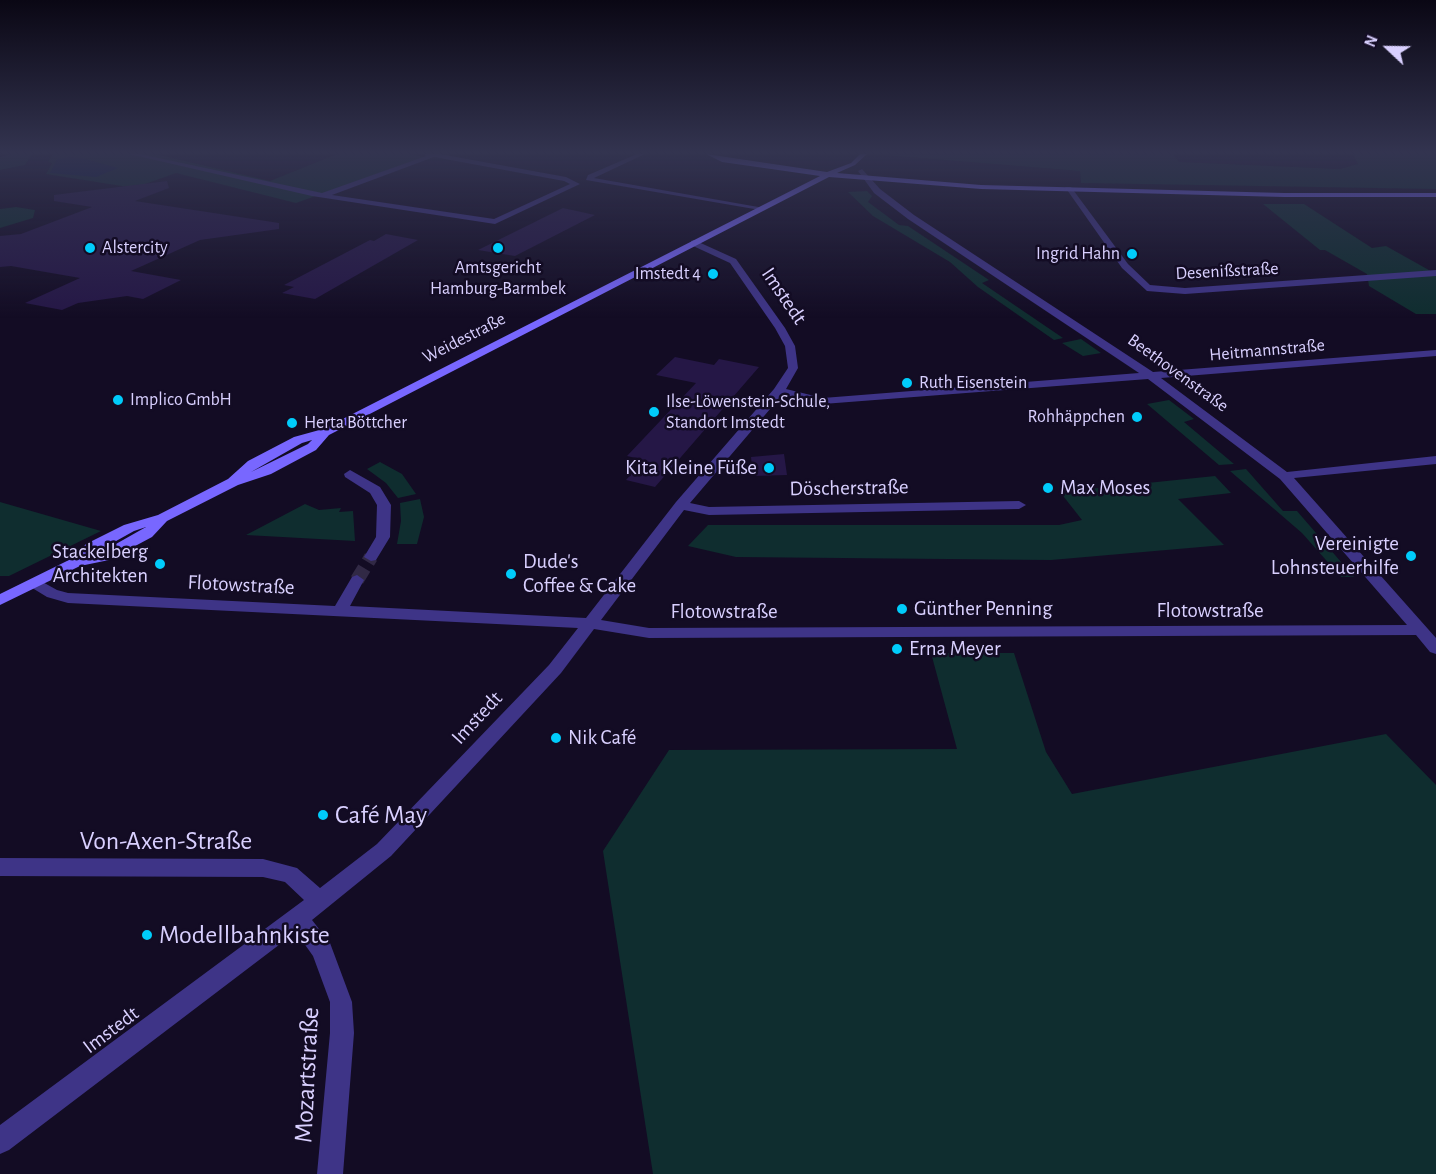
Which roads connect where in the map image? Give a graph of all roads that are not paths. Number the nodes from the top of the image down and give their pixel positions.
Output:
1 (407, 209) edge
2 (523, 209) edge
3 (759, 209) edge
4 (901, 209) edge
5 (1083, 209) edge
6 (694, 243) junction
7 (1436, 273) edge
8 (1436, 353) edge
9 (1153, 377) junction
10 (779, 391) junction
11 (1436, 460) edge
12 (350, 474) dead end
13 (1285, 476) junction
14 (681, 505) junction
15 (1019, 505) dead end
16 (371, 557) tunnel mouth
17 (357, 580) tunnel mouth
18 (34, 583) junction
19 (0, 600) edge
20 (340, 611) junction
21 (588, 623) junction
22 (1420, 630) junction
23 (1436, 648) edge
24 (0, 867) edge
25 (319, 902) junction
26 (298, 918) junction
27 (0, 1141) edge
28 (330, 1174) edge

1 - 2 street
3 - 6 main road, Weidestraße
4 - 9 street, Beethovenstraße
5 - 7 street, Desenißstraße
6 - 10 street, Imstedt
6 - 18 main road, Weidestraße
8 - 9 street, Heitmannstraße
9 - 10 street, Heitmannstraße
9 - 13 street, Beethovenstraße
10 - 14 street, Imstedt
11 - 13 street
12 - 16 street
13 - 22 street, Beethovenstraße
14 - 15 street, Döscherstraße
14 - 21 street, Imstedt
17 - 20 street
18 - 19 main road, Weidestraße
18 - 20 street, Flotowstraße
20 - 21 street, Flotowstraße
21 - 22 street, Flotowstraße
21 - 25 street, Imstedt
22 - 23 street, Beethovenstraße
24 - 25 street, Von-Axen-Straße
25 - 26 street, Imstedt
26 - 27 street, Imstedt
26 - 28 street, Mozartstraße

